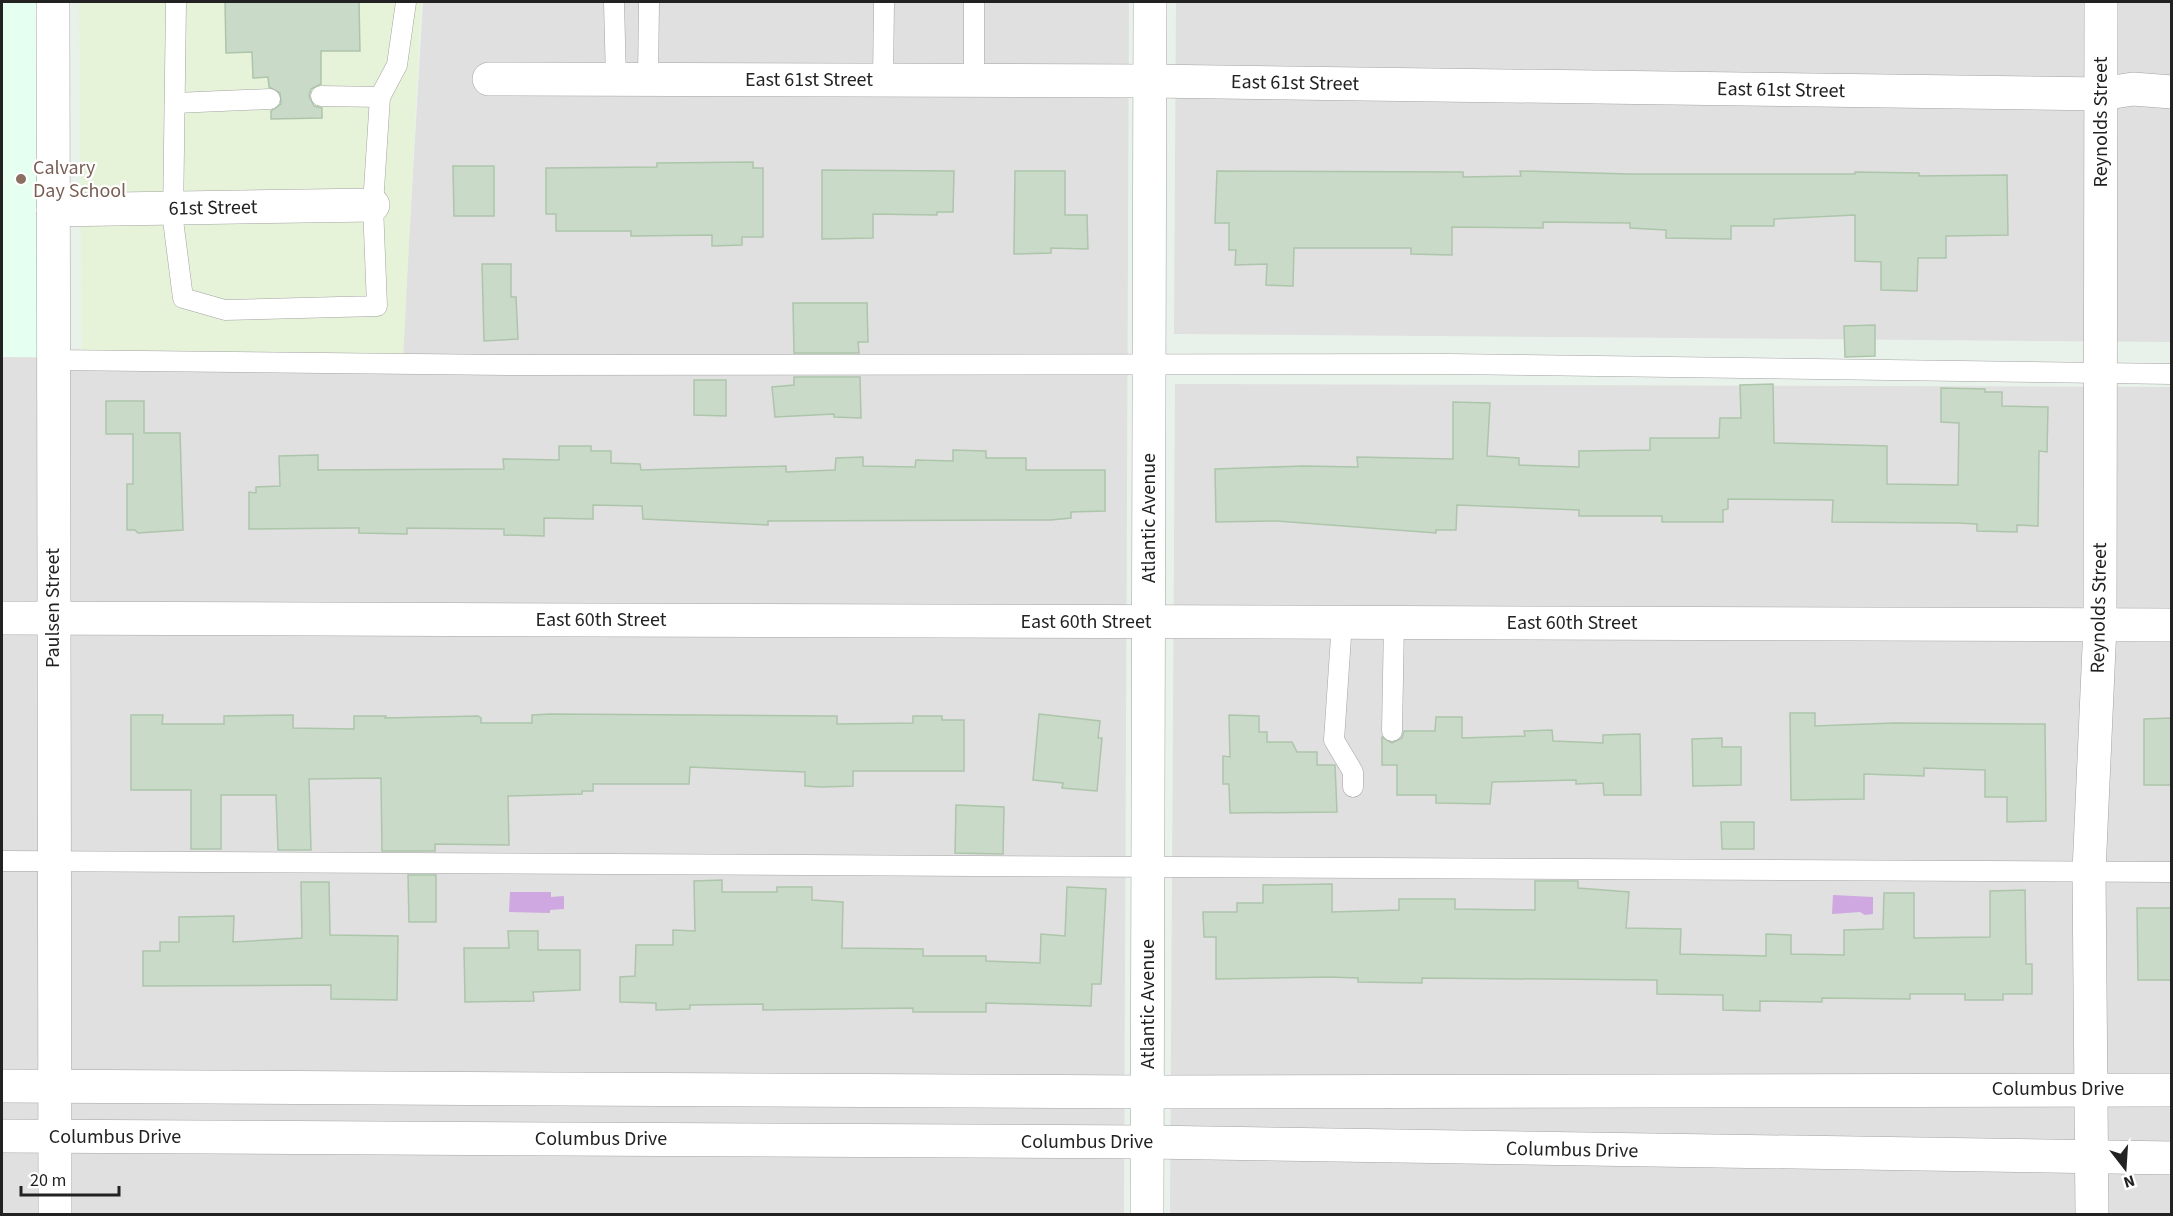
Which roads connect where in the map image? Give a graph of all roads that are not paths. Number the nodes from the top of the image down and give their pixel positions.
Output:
1 (53, 2) edge
2 (176, 2) edge
3 (406, 2) edge
4 (614, 2) edge
5 (649, 2) edge
6 (884, 2) edge
7 (974, 2) edge
8 (1150, 2) edge
9 (2101, 2) edge
10 (489, 79) dead end
11 (616, 80) junction
12 (648, 80) junction
13 (883, 80) junction
14 (974, 81) junction
15 (1150, 81) junction
16 (2172, 92) edge
17 (2101, 94) junction
18 (321, 96) dead end
19 (380, 97) junction
20 (270, 99) dead end
21 (175, 103) junction
22 (373, 205) junction
23 (174, 209) junction
24 (53, 210) junction
25 (53, 360) junction
26 (1149, 364) junction
27 (2101, 374) junction
28 (2172, 374) edge
29 (2, 618) edge
30 (53, 618) junction
31 (1149, 622) junction
32 (1342, 622) junction
33 (1394, 623) junction
34 (2100, 625) junction
35 (2172, 625) edge
36 (1392, 731) dead end
37 (1353, 787) dead end
38 (2, 861) edge
39 (53, 861) junction
40 (1148, 867) junction
41 (2089, 872) junction
42 (2172, 872) edge
43 (2, 1086) edge
44 (53, 1086) junction
45 (2090, 1089) junction
46 (2172, 1090) edge
47 (1148, 1092) junction
48 (2, 1136) edge
49 (53, 1136) junction
50 (1147, 1142) junction
51 (2092, 1158) junction
52 (2172, 1158) edge
53 (55, 1215) edge
54 (1147, 1215) edge
55 (2092, 1215) edge

1 - 24 street, Paulsen Street
2 - 21 lane
3 - 19 lane
4 - 11 lane
5 - 12 lane
6 - 13 lane
7 - 14 lane
8 - 15 street, Atlantic Avenue
9 - 17 street, Reynolds Street
10 - 11 street, East 61st Street
11 - 12 street, East 61st Street
12 - 13 street, East 61st Street
13 - 14 street, East 61st Street
14 - 15 street, East 61st Street
15 - 17 street, East 61st Street
15 - 26 street, Atlantic Avenue
16 - 17 street, East 61st Street
17 - 27 street, Reynolds Street
18 - 19 lane
19 - 22 lane
20 - 21 lane
21 - 23 lane
22 - 23 street, 61st Street
22 - 23 lane
23 - 24 street, 61st Street
24 - 25 street, Paulsen Street
25 - 26 lane
25 - 30 street, Paulsen Street
26 - 27 lane
26 - 31 street, Atlantic Avenue
27 - 28 lane
27 - 34 street, Reynolds Street
29 - 30 street, East 60th Street
30 - 31 street, East 60th Street
30 - 39 street, Paulsen Street
31 - 32 street, East 60th Street
31 - 40 street, Atlantic Avenue
32 - 33 street, East 60th Street
32 - 37 lane
33 - 34 street, East 60th Street
33 - 36 lane
34 - 35 street, East 60th Street
34 - 41 street, Reynolds Street
38 - 39 lane
39 - 40 lane
39 - 44 street, Paulsen Street
40 - 41 lane
40 - 47 street, Atlantic Avenue
41 - 42 lane
41 - 45 street, Reynolds Street
43 - 44 street, Columbus Drive
44 - 47 street, Columbus Drive
44 - 49 street, Paulsen Street
45 - 46 street, Columbus Drive
45 - 47 street, Columbus Drive
45 - 51 street, Reynolds Street
47 - 50 street, Atlantic Avenue
48 - 49 street, Columbus Drive
49 - 50 street, Columbus Drive
49 - 53 street, Paulsen Street
50 - 51 street, Columbus Drive
50 - 54 street, Atlantic Avenue
51 - 52 street, Columbus Drive
51 - 55 street, Reynolds Street

